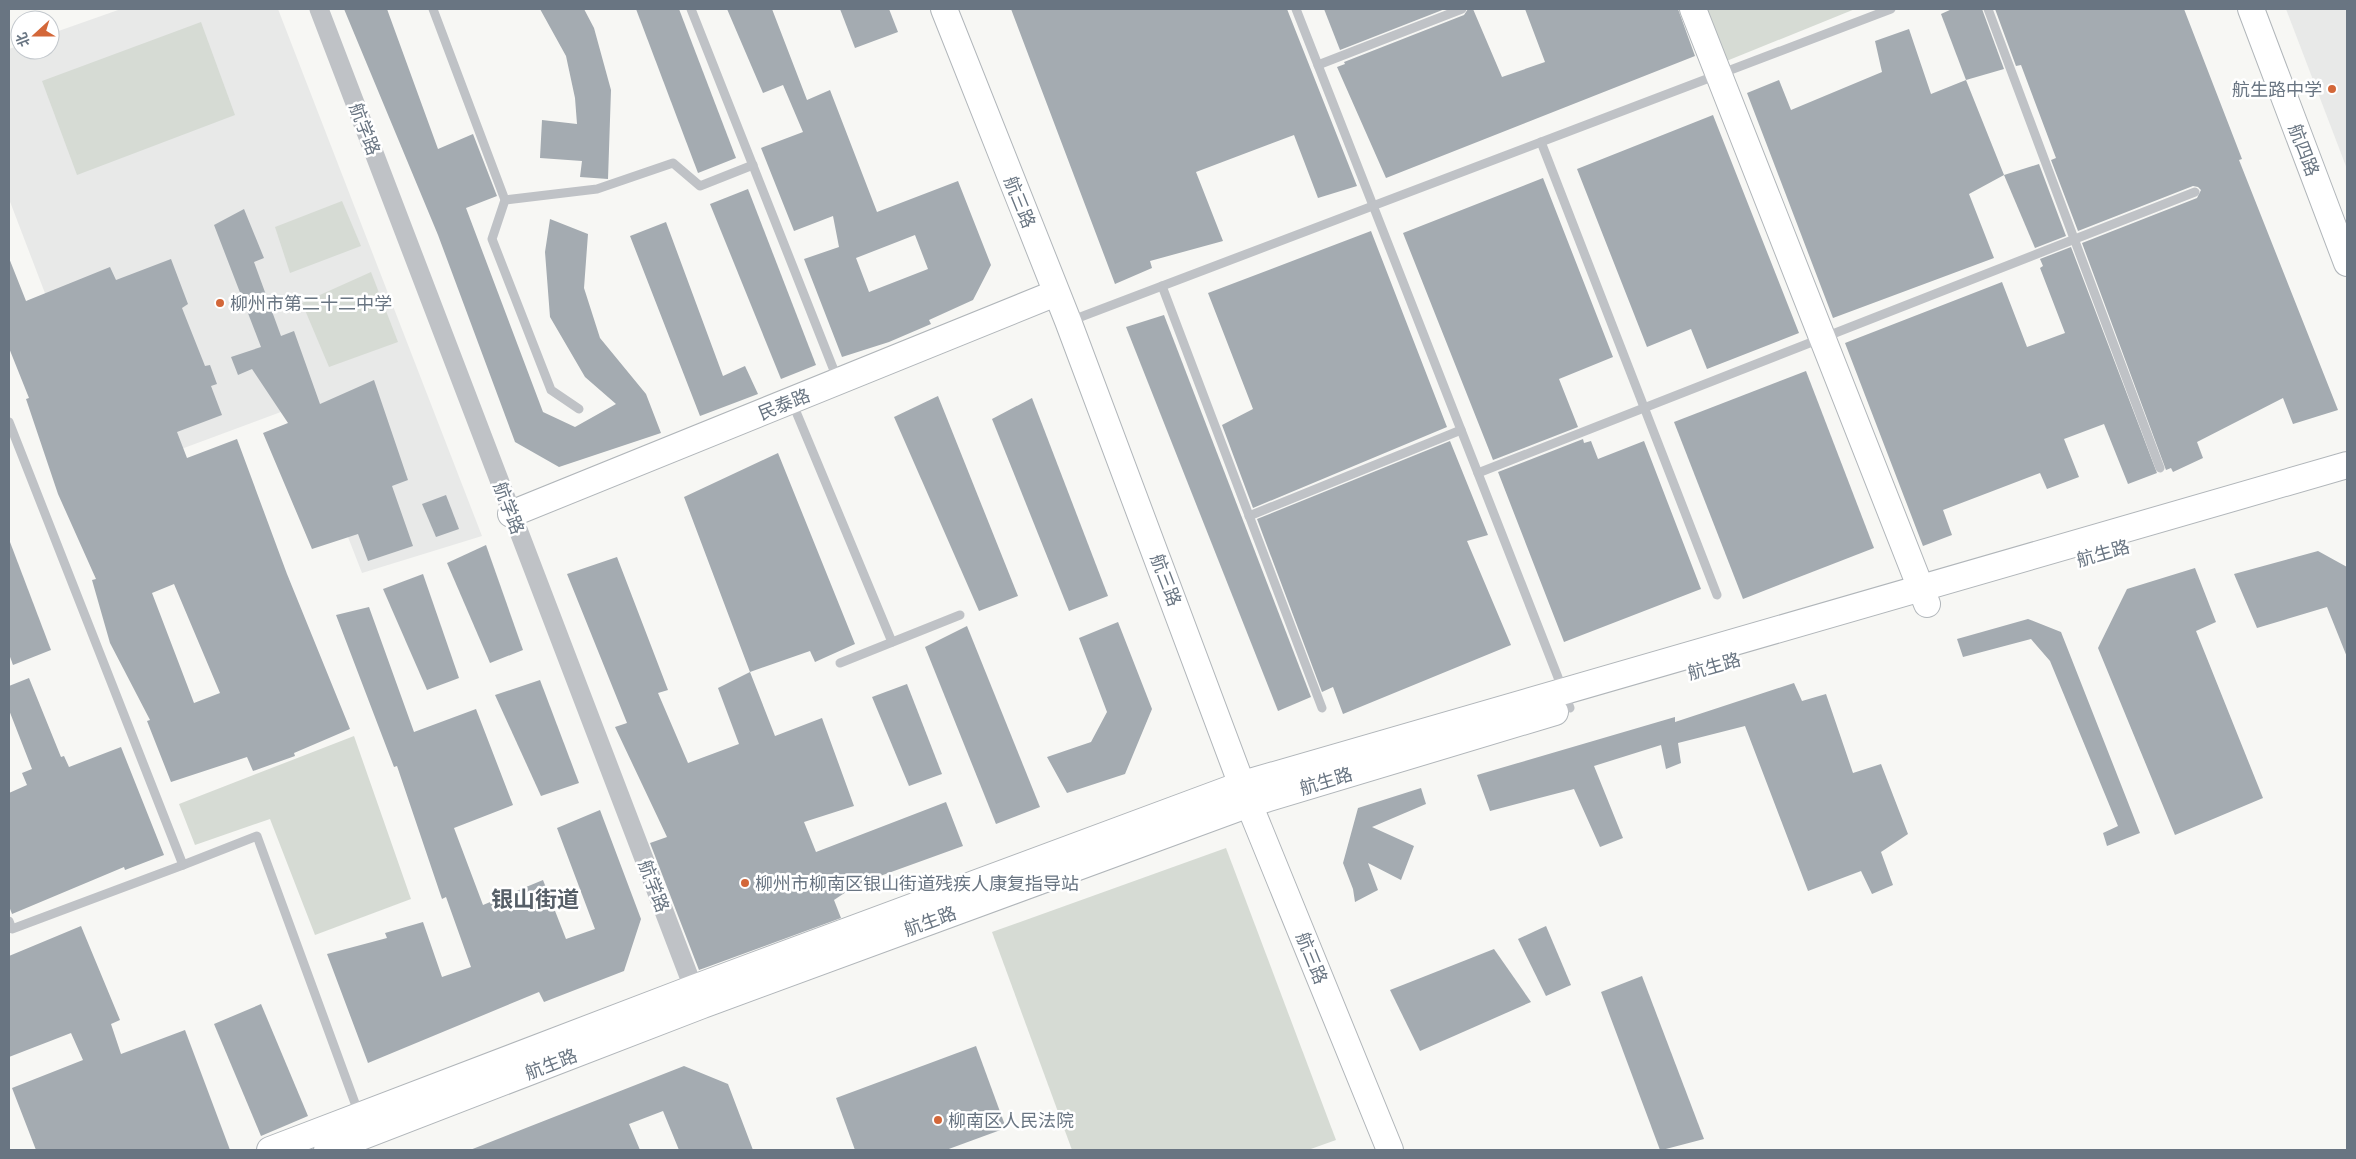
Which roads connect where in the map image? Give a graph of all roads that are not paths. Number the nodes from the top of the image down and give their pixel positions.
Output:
1 (319, 9) edge
2 (433, 9) edge
3 (691, 9) edge
4 (944, 9) edge
5 (1296, 9) edge
6 (1462, 9) edge
7 (1693, 9) edge
8 (1891, 9) edge
9 (1988, 9) edge
10 (2251, 9) edge
11 (1318, 65) junction
12 (1719, 74) junction
13 (1541, 142) junction
14 (753, 166) junction
15 (2195, 192) dead end
16 (505, 200) junction
17 (1373, 206) junction
18 (2074, 240) junction
19 (2347, 263) edge
20 (1162, 286) junction
21 (1056, 293) junction
22 (1068, 322) junction
23 (1823, 338) junction
24 (838, 381) junction
25 (791, 400) junction
26 (1644, 408) junction
27 (579, 409) dead end
28 (9, 422) edge
29 (1461, 430) junction
30 (2347, 465) edge
31 (2160, 468) dead end
32 (1478, 473) junction
33 (2347, 482) edge
34 (511, 514) junction
35 (1250, 516) junction
36 (1717, 596) dead end
37 (1924, 597) junction
38 (960, 615) dead end
39 (892, 642) junction
40 (840, 662) dead end
41 (1567, 700) junction
42 (1322, 708) dead end
43 (1246, 794) junction
44 (183, 865) junction
45 (9, 921) edge
46 (697, 997) junction
47 (363, 1125) junction
48 (270, 1150) edge
49 (327, 1150) edge
50 (1390, 1150) edge

1 - 34 street, 航学路
2 - 16 lane
3 - 14 lane
4 - 21 street, 航三路
5 - 11 lane
6 - 11 lane
7 - 12 street
8 - 12 lane
9 - 18 lane
10 - 19 street, 航四路
11 - 17 lane
12 - 13 lane
12 - 23 street
13 - 17 lane
13 - 26 lane
14 - 16 lane
14 - 24 lane
15 - 18 lane
16 - 27 lane
17 - 20 lane
17 - 29 lane
18 - 23 lane
18 - 31 lane
20 - 22 lane
20 - 35 lane
21 - 22 street, 航三路
21 - 24 street, 民泰路
22 - 43 street, 航三路
23 - 26 lane
23 - 37 street
24 - 25 street, 民泰路
25 - 34 street, 民泰路
25 - 39 lane
26 - 32 lane
26 - 36 lane
28 - 44 lane
29 - 32 lane
29 - 35 lane
30 - 37 street
32 - 41 lane
33 - 37 street, 航生路
34 - 46 street, 航学路
35 - 42 lane
37 - 41 street, 航生路
38 - 39 lane
39 - 40 lane
41 - 43 street, 航生路
43 - 46 street, 航生路
43 - 50 street, 航三路
44 - 45 lane
44 - 47 lane
46 - 47 street, 航生路
47 - 48 street
47 - 49 street, 航生路

